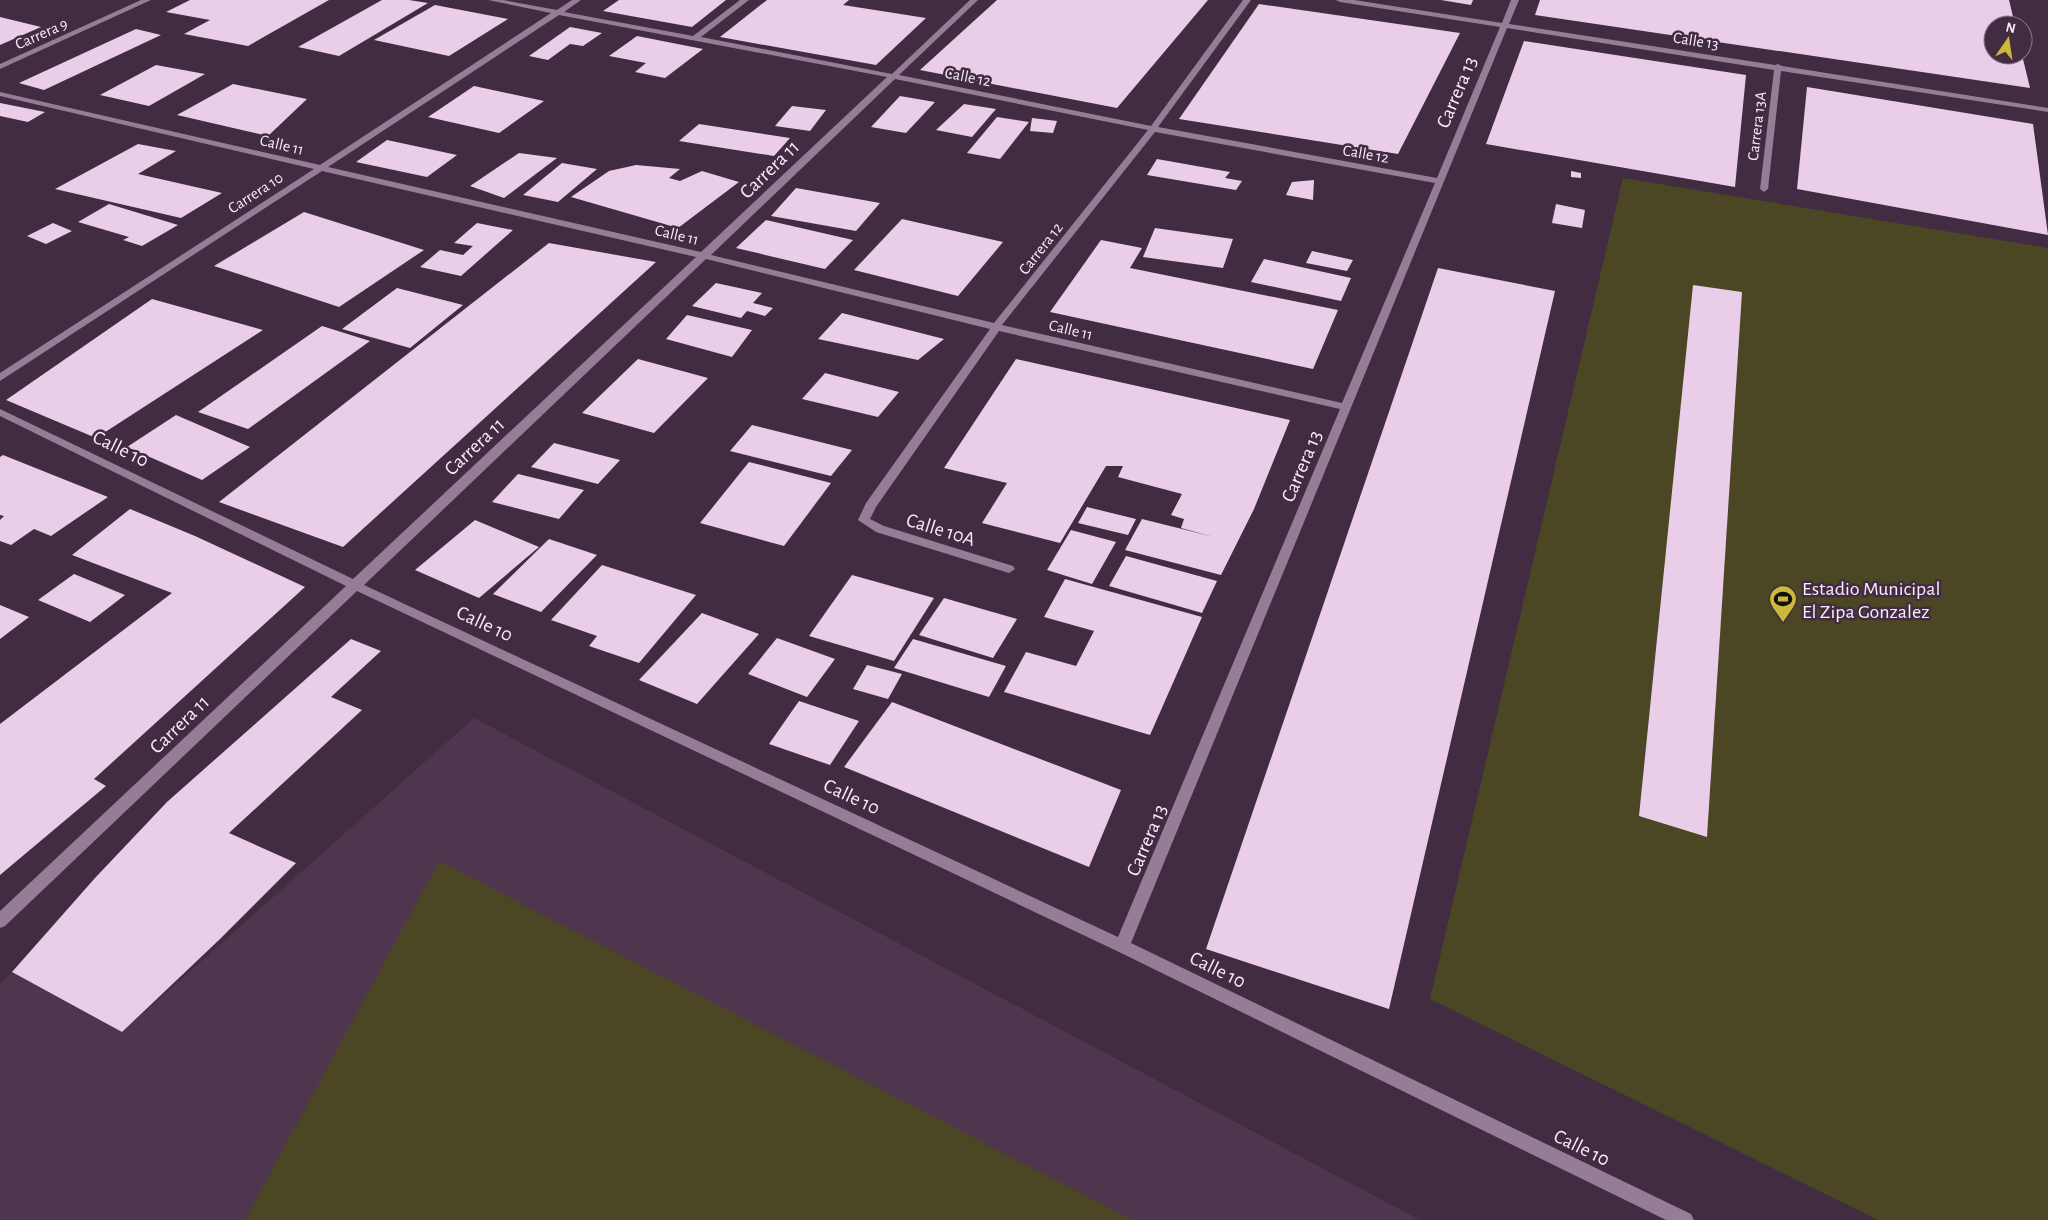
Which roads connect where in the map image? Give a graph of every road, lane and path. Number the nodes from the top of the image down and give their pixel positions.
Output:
1 (147, 0) edge
2 (492, 0) edge
3 (577, 0) edge
4 (745, 0) edge
5 (974, 0) edge
6 (1247, 0) edge
7 (1340, 0) edge
8 (1515, 0) edge
9 (558, 12) junction
10 (1504, 25) junction
11 (695, 38) junction
12 (1778, 66) junction
13 (0, 67) edge
14 (892, 76) junction
15 (0, 94) edge
16 (2048, 110) edge
17 (1153, 129) junction
18 (318, 168) junction
19 (1439, 182) junction
20 (1764, 189) dead end
21 (705, 256) junction
22 (996, 327) junction
23 (0, 378) edge
24 (1346, 407) junction
25 (0, 412) edge
26 (864, 520) joint
27 (1010, 569) dead end
28 (354, 585) junction
29 (0, 921) edge
30 (1122, 946) junction
31 (1685, 1220) edge

1 - 13 street, Carrera 9
2 - 9 street, Calle 12
3 - 9 street, Carrera 10
4 - 11 street
5 - 14 street, Carrera 11
6 - 17 street, Carrera 12
7 - 10 street, Calle 13
8 - 10 street, Carrera 13
9 - 11 street, Calle 12
9 - 18 street, Carrera 10
10 - 12 street, Calle 13
10 - 19 street, Carrera 13
11 - 14 street, Calle 12
12 - 16 street, Calle 13
12 - 20 street, Carrera 13A
14 - 17 street, Calle 12
14 - 21 street, Carrera 11
15 - 18 street, Calle 11
17 - 19 street, Calle 12
17 - 22 street, Carrera 12
18 - 21 street, Calle 11
18 - 23 street, Carrera 10
19 - 24 street, Carrera 13
21 - 22 street, Calle 11
21 - 28 street, Carrera 11
22 - 24 street, Calle 11
22 - 26 street, Carrera 12
24 - 30 street, Carrera 13
25 - 28 street, Calle 10
26 - 27 street, Calle 10A
28 - 29 street, Carrera 11
28 - 30 street, Calle 10
30 - 31 street, Calle 10

